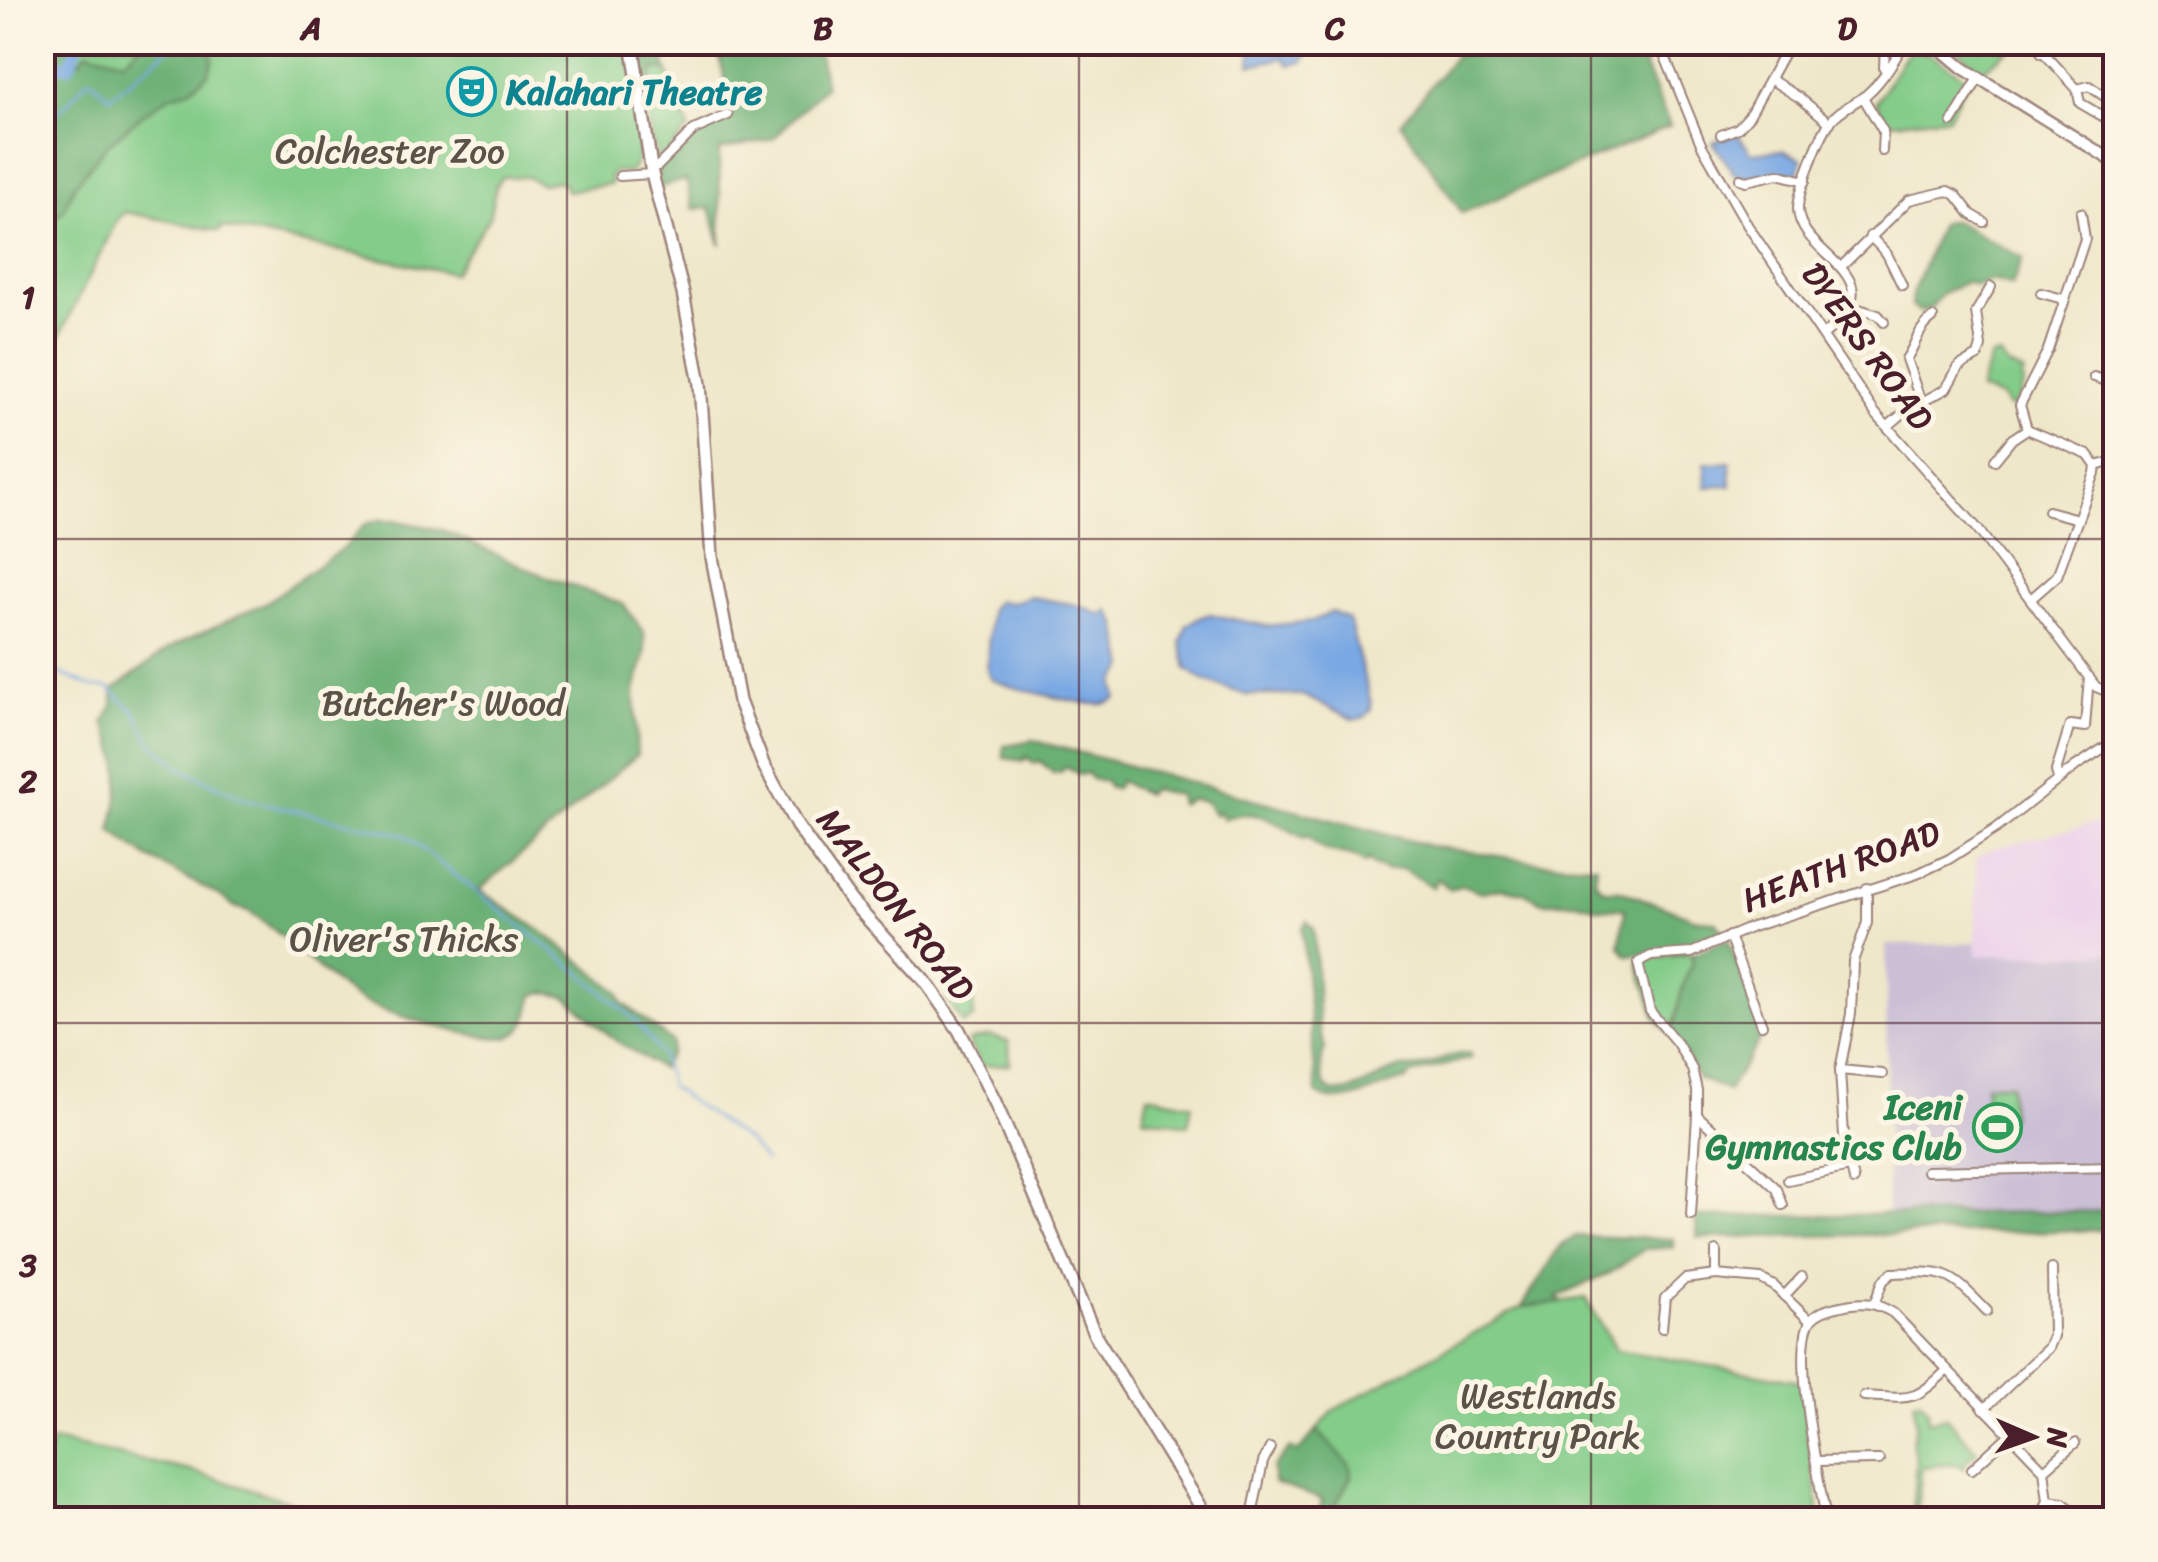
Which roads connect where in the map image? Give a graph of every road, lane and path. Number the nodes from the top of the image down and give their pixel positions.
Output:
1 (632, 42) edge
2 (1659, 42) edge
3 (1790, 42) edge
4 (1885, 42) edge
5 (1920, 42) edge
6 (2034, 42) edge
7 (2055, 42) edge
8 (1905, 43) edge
9 (1933, 44) edge
10 (2042, 53) junction
11 (1884, 73) junction
12 (1979, 78) junction
13 (1770, 79) junction
14 (2077, 89) junction
15 (1863, 98) junction
16 (2116, 104) edge
17 (728, 114) dead end
18 (1958, 118) dead end
19 (1830, 123) junction
20 (2116, 124) edge
21 (1721, 136) dead end
22 (1894, 146) dead end
23 (2116, 162) edge
24 (652, 171) junction
25 (620, 176) dead end
26 (1740, 180) dead end
27 (1805, 181) junction
28 (2081, 213) dead end
29 (1984, 222) dead end
30 (1870, 236) junction
31 (1842, 266) junction
32 (1902, 285) dead end
33 (1991, 287) dead end
34 (2041, 293) dead end
35 (2063, 299) junction
36 (1848, 306) junction
37 (1933, 318) dead end
38 (1884, 322) dead end
39 (1823, 335) junction
40 (2094, 377) dead end
41 (2116, 384) edge
42 (1921, 402) junction
43 (1888, 428) junction
44 (2027, 428) junction
45 (1996, 460) dead end
46 (2116, 460) edge
47 (2096, 466) junction
48 (2048, 511) dead end
49 (2078, 519) junction
50 (2032, 598) junction
51 (2088, 677) junction
52 (2116, 695) edge
53 (2116, 740) edge
54 (2058, 779) junction
55 (1867, 888) junction
56 (1729, 936) junction
57 (1762, 1025) dead end
58 (1840, 1070) junction
59 (1882, 1074) dead end
60 (1697, 1115) junction
61 (1850, 1167) junction
62 (2116, 1167) edge
63 (1926, 1171) dead end
64 (1788, 1180) dead end
65 (1854, 1180) dead end
66 (1783, 1204) dead end
67 (1691, 1215) dead end
68 (1716, 1251) dead end
69 (2052, 1269) dead end
70 (1716, 1276) junction
71 (1802, 1277) dead end
72 (1784, 1296) junction
73 (1874, 1304) junction
74 (1986, 1311) dead end
75 (1810, 1321) junction
76 (1662, 1328) dead end
77 (1946, 1371) junction
78 (1864, 1396) dead end
79 (1984, 1410) junction
80 (2008, 1436) junction
81 (2075, 1444) dead end
82 (1270, 1448) dead end
83 (1816, 1460) junction
84 (1879, 1460) dead end
85 (1972, 1470) dead end
86 (2044, 1470) junction
87 (2048, 1501) junction
88 (1209, 1520) edge
89 (1250, 1520) edge
90 (1826, 1520) edge
91 (2038, 1520) edge
92 (2085, 1520) edge

1 - 24 main road, MALDON ROAD
2 - 39 street, DYERS ROAD
3 - 13 street
4 - 8 street
4 - 11 street
5 - 9 street
6 - 10 street
7 - 10 street
8 - 11 street
9 - 12 street
10 - 14 street
11 - 15 street
12 - 18 street
12 - 23 street
13 - 19 street
13 - 21 street
14 - 16 street
14 - 20 street
15 - 19 street
15 - 22 street
17 - 24 street
19 - 27 street
24 - 25 street
24 - 88 main road, MALDON ROAD
26 - 27 street
27 - 31 street
28 - 35 street
29 - 30 street
30 - 31 street
30 - 32 street
31 - 36 street
33 - 42 street
34 - 35 street
35 - 44 street
36 - 38 street
36 - 39 street
37 - 42 street
39 - 43 street, DYERS ROAD
40 - 41 street
42 - 43 street
43 - 50 street, DYERS ROAD
44 - 45 street
44 - 47 street
46 - 47 street
47 - 49 street
48 - 49 street
49 - 50 street
50 - 51 street, DYERS ROAD
51 - 52 street, DYERS ROAD
51 - 54 street
53 - 54 street, HEATH ROAD
54 - 55 street, HEATH ROAD
55 - 56 street, HEATH ROAD
55 - 58 street
56 - 57 street
56 - 60 street, HEATH ROAD
58 - 59 street
58 - 61 street
60 - 66 street
60 - 67 street
61 - 64 street
61 - 65 street
62 - 63 street
68 - 70 street
69 - 79 street
70 - 72 street
70 - 76 street
71 - 72 street
72 - 75 street
73 - 74 street
73 - 75 street
73 - 77 street
75 - 83 street
77 - 78 street
77 - 79 street
79 - 80 street
80 - 85 street
80 - 86 street
81 - 86 street
82 - 89 street
83 - 84 street
83 - 90 street
86 - 87 street
87 - 91 street
87 - 92 street

